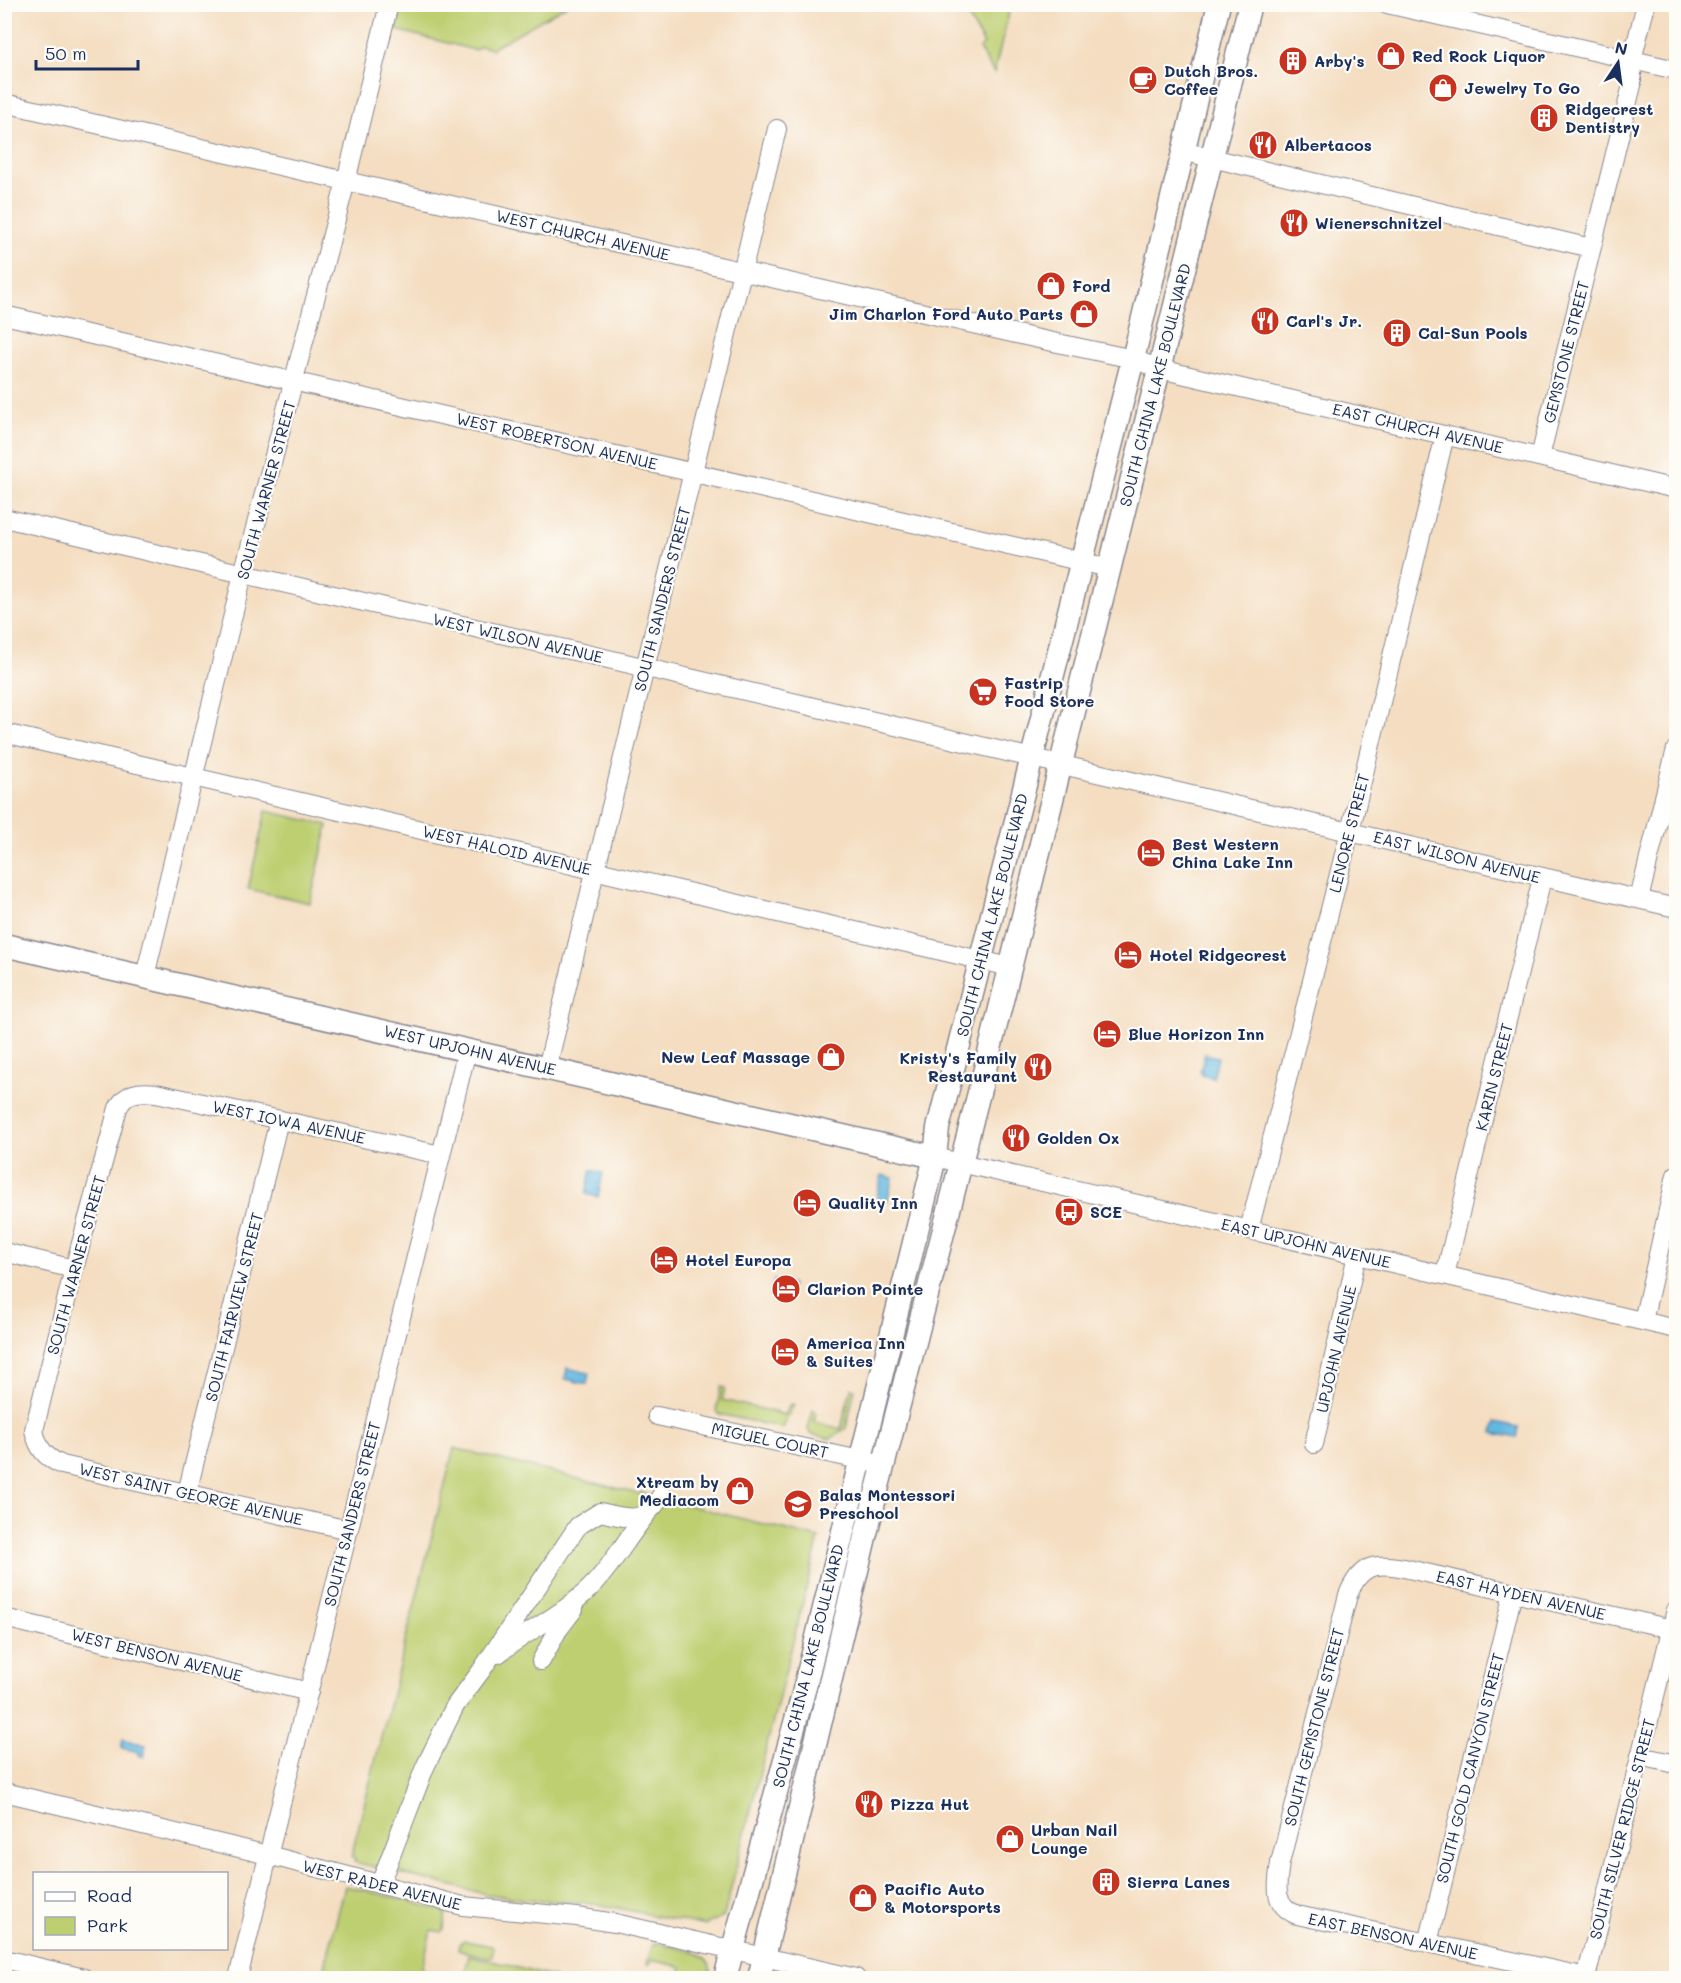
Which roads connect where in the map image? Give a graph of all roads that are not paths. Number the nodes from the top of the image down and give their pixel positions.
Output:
1 (389, 4) edge
2 (1219, 4) edge
3 (1250, 4) edge
4 (1387, 4) edge
5 (1646, 4) edge
6 (1465, 13) edge
7 (1632, 60) junction
8 (1677, 70) edge
9 (4, 103) edge
10 (777, 129) dead end
11 (1182, 151) junction
12 (1211, 158) junction
13 (346, 181) junction
14 (1592, 248) junction
15 (741, 272) junction
16 (4, 315) edge
17 (1133, 359) junction
18 (1160, 369) junction
19 (294, 382) junction
20 (1445, 435) junction
21 (1540, 457) junction
22 (693, 471) junction
23 (1677, 489) edge
24 (4, 518) edge
25 (1081, 562) junction
26 (1109, 568) junction
27 (243, 574) junction
28 (645, 667) junction
29 (4, 733) edge
30 (1677, 749) edge
31 (1031, 758) junction
32 (1061, 766) junction
33 (193, 777) junction
34 (1350, 831) junction
35 (597, 871) junction
36 (1542, 878) junction
37 (1639, 899) junction
38 (1677, 908) edge
39 (4, 945) edge
40 (981, 960) junction
41 (1010, 967) junction
42 (145, 976) junction
43 (466, 1050) junction
44 (547, 1068) junction
45 (136, 1093) joint
46 (279, 1120) junction
47 (441, 1155) junction
48 (935, 1157) junction
49 (962, 1163) junction
50 (1677, 1175) edge
51 (1249, 1230) junction
52 (4, 1252) edge
53 (1357, 1255) junction
54 (75, 1269) junction
55 (1445, 1275) junction
56 (1643, 1321) junction
57 (1677, 1329) edge
58 (657, 1416) dead end
59 (1314, 1444) dead end
60 (39, 1447) joint
61 (860, 1459) junction
62 (883, 1465) junction
63 (187, 1493) junction
64 (662, 1494) dead end
65 (646, 1515) junction
66 (349, 1530) junction
67 (1370, 1567) joint
68 (590, 1588) junction
69 (1513, 1593) junction
70 (1677, 1610) edge
71 (4, 1618) edge
72 (1672, 1629) junction
73 (541, 1661) dead end
74 (481, 1671) junction
75 (309, 1692) junction
76 (1640, 1756) junction
77 (1677, 1764) edge
78 (4, 1792) edge
79 (268, 1855) junction
80 (380, 1884) junction
81 (1278, 1896) joint
82 (1428, 1943) junction
83 (733, 1950) junction
84 (4, 1959) edge
85 (761, 1968) edge
86 (84, 1978) edge
87 (238, 1978) edge
88 (725, 1978) edge
89 (856, 1978) edge
90 (1586, 1978) edge

1 - 13 street, SOUTH WARNER STREET
2 - 11 main road, SOUTH CHINA LAKE BOULEVARD
3 - 12 main road, SOUTH CHINA LAKE BOULEVARD
4 - 6 street
5 - 7 street
6 - 7 street
7 - 8 street
7 - 14 street
9 - 13 street, WEST CHURCH AVENUE
10 - 15 street, SOUTH SANDERS STREET
11 - 12 street
11 - 17 main road, SOUTH CHINA LAKE BOULEVARD
12 - 14 street
12 - 18 main road, SOUTH CHINA LAKE BOULEVARD
13 - 15 street, WEST CHURCH AVENUE
13 - 19 street, SOUTH WARNER STREET
14 - 21 street, GEMSTONE STREET
15 - 17 street, WEST CHURCH AVENUE
15 - 22 street, SOUTH SANDERS STREET
16 - 19 street, WEST ROBERTSON AVENUE
17 - 18 street, WEST CHURCH AVENUE
17 - 25 main road, SOUTH CHINA LAKE BOULEVARD
18 - 20 street, EAST CHURCH AVENUE
18 - 26 main road, SOUTH CHINA LAKE BOULEVARD
19 - 22 street, WEST ROBERTSON AVENUE
19 - 27 street, SOUTH WARNER STREET
20 - 21 street, EAST CHURCH AVENUE
20 - 34 street, LENORE STREET
21 - 23 street, EAST CHURCH AVENUE
22 - 25 street, WEST ROBERTSON AVENUE
22 - 28 street, SOUTH SANDERS STREET
24 - 27 street, WEST WILSON AVENUE
25 - 26 street, WEST ROBERTSON AVENUE
25 - 31 main road, SOUTH CHINA LAKE BOULEVARD
26 - 32 main road, SOUTH CHINA LAKE BOULEVARD
27 - 28 street, WEST WILSON AVENUE
27 - 33 street, SOUTH WARNER STREET
28 - 31 street, WEST WILSON AVENUE
28 - 35 street, SOUTH SANDERS STREET
29 - 33 street, WEST HALOID AVENUE
30 - 37 street
31 - 32 street
31 - 40 main road, SOUTH CHINA LAKE BOULEVARD
32 - 34 street, EAST WILSON AVENUE
32 - 41 main road, SOUTH CHINA LAKE BOULEVARD
33 - 35 street, WEST HALOID AVENUE
33 - 42 street, SOUTH WARNER STREET
34 - 36 street, EAST WILSON AVENUE
34 - 51 street, LENORE STREET
35 - 40 street, WEST HALOID AVENUE
35 - 44 street, SOUTH SANDERS STREET
36 - 37 street, EAST WILSON AVENUE
36 - 55 street, KARIN STREET
37 - 38 street, EAST WILSON AVENUE
39 - 42 main road, WEST UPJOHN AVENUE
40 - 41 street, WEST HALOID AVENUE
40 - 48 main road, SOUTH CHINA LAKE BOULEVARD
41 - 49 main road, SOUTH CHINA LAKE BOULEVARD
42 - 43 main road, WEST UPJOHN AVENUE
43 - 44 main road, WEST UPJOHN AVENUE
43 - 47 street, SOUTH SANDERS STREET
44 - 48 main road, WEST UPJOHN AVENUE
45 - 46 street, WEST IOWA AVENUE
45 - 54 street, SOUTH WARNER STREET
46 - 47 street, WEST IOWA AVENUE
46 - 63 street, SOUTH FAIRVIEW STREET
47 - 66 street, SOUTH SANDERS STREET
48 - 49 street, EAST UPJOHN AVENUE
48 - 61 main road, SOUTH CHINA LAKE BOULEVARD
49 - 51 street, EAST UPJOHN AVENUE
49 - 62 main road, SOUTH CHINA LAKE BOULEVARD
50 - 56 street
51 - 53 street, EAST UPJOHN AVENUE
52 - 54 street
53 - 55 street, EAST UPJOHN AVENUE
53 - 59 street, UPJOHN AVENUE
54 - 60 street, SOUTH WARNER STREET
55 - 56 street, EAST UPJOHN AVENUE
56 - 57 street, EAST UPJOHN AVENUE
58 - 61 street, MIGUEL COURT
60 - 63 street, WEST SAINT GEORGE AVENUE
61 - 62 street, MIGUEL COURT
61 - 83 main road, SOUTH CHINA LAKE BOULEVARD
62 - 85 main road, SOUTH CHINA LAKE BOULEVARD
63 - 66 street, WEST SAINT GEORGE AVENUE
64 - 65 street
65 - 68 street
65 - 74 street
66 - 75 street, SOUTH SANDERS STREET
67 - 69 street, EAST HAYDEN AVENUE
67 - 81 street, SOUTH GEMSTONE STREET
68 - 73 street
68 - 74 street
69 - 72 street, EAST HAYDEN AVENUE
69 - 82 street, SOUTH GOLD CANYON STREET
70 - 72 street, SOUTH SILVER RIDGE STREET
71 - 75 street, WEST BENSON AVENUE
72 - 76 street, SOUTH SILVER RIDGE STREET
74 - 80 street
75 - 79 street, SOUTH SANDERS STREET
76 - 77 street
76 - 90 street, SOUTH SILVER RIDGE STREET
78 - 79 street, WEST RADER AVENUE
79 - 80 street, WEST RADER AVENUE
79 - 87 street, SOUTH SANDERS STREET
80 - 83 street, WEST RADER AVENUE
81 - 82 street, EAST BENSON AVENUE
82 - 90 street, EAST BENSON AVENUE
83 - 85 street, WEST RADER AVENUE
83 - 88 main road, SOUTH CHINA LAKE BOULEVARD
84 - 86 street
85 - 89 street, WEST RADER AVENUE

